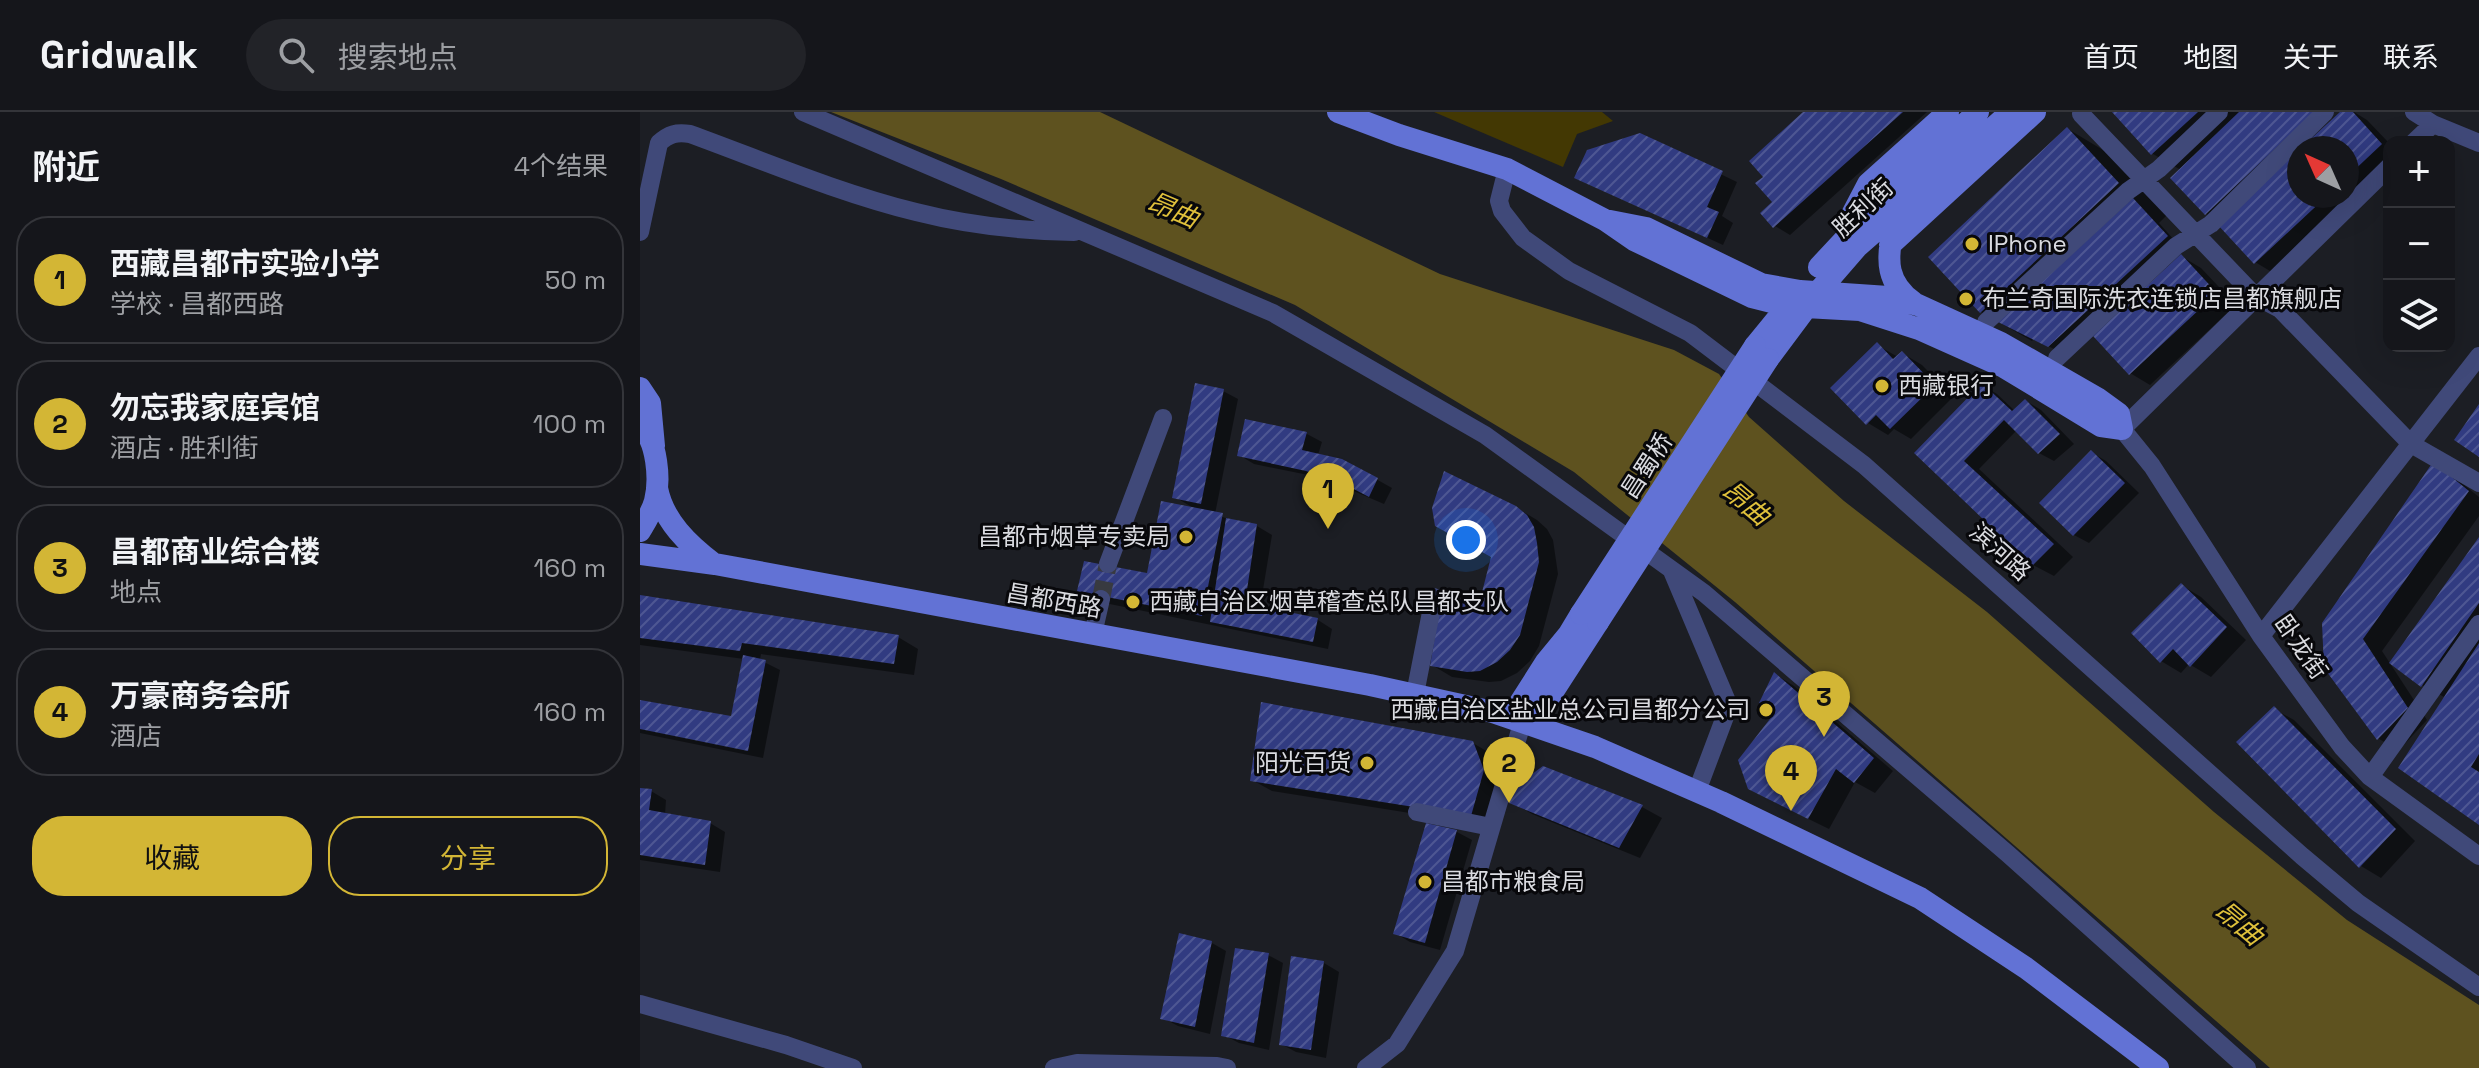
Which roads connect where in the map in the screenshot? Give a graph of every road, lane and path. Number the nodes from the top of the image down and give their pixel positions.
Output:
1 (803, 112) edge
2 (1338, 112) edge
3 (1948, 112) edge
4 (1978, 112) edge
5 (2011, 112) edge
6 (2035, 112) edge
7 (2050, 112) edge
8 (2219, 112) edge
9 (2325, 112) edge
10 (2414, 112) edge
11 (2081, 114) edge
12 (2433, 124) junction
13 (2420, 136) edge
14 (2479, 143) edge
15 (1507, 169) junction
16 (2383, 173) edge
17 (2144, 180) junction
18 (1909, 200) junction
19 (640, 232) edge
20 (1081, 232) junction
21 (2195, 235) junction
22 (1890, 245) junction
23 (1834, 249) junction
24 (1911, 284) dead end
25 (2255, 296) junction
26 (1802, 299) junction
27 (1918, 305) junction
28 (1986, 322) dead end
29 (1762, 352) joint
30 (2479, 356) edge
31 (2057, 358) dead end
32 (640, 388) edge
33 (1163, 418) dead end
34 (640, 426) edge
35 (2122, 429) junction
36 (2411, 444) junction
37 (655, 460) junction
38 (2479, 483) edge
39 (657, 487) junction
40 (640, 531) edge
41 (640, 554) edge
42 (715, 564) junction
43 (1108, 564) tunnel mouth
44 (1671, 569) junction
45 (1434, 597) dead end
46 (1101, 599) tunnel mouth
47 (2477, 632) edge
48 (1093, 634) junction
49 (2261, 636) junction
50 (1415, 694) junction
51 (1522, 720) junction
52 (2370, 777) junction
53 (1697, 791) junction
54 (1417, 812) dead end
55 (1491, 827) junction
56 (2479, 856) edge
57 (2479, 987) edge
58 (640, 1004) edge
59 (853, 1068) edge
60 (1054, 1068) edge
61 (1227, 1068) edge
62 (1366, 1068) edge
63 (2158, 1068) edge
64 (2247, 1068) edge

1 - 20 street
2 - 15 main road
3 - 23 main road
4 - 23 main road, 胜利街
5 - 18 main road, 胜利街
6 - 22 main road
7 - 24 street
8 - 17 street
9 - 21 street
10 - 12 street
11 - 17 street
12 - 13 street
12 - 14 street
15 - 26 main road
15 - 57 street, 滨河路
16 - 25 street
17 - 21 street
17 - 28 street
18 - 22 main road
18 - 26 main road, 胜利街
19 - 20 street
20 - 44 street
21 - 25 street
21 - 31 street
22 - 27 main road
23 - 26 main road, 胜利街
25 - 35 street
25 - 36 street
26 - 27 main road, 卧龙街
26 - 29 main road, 胜利街
26 - 35 main road
27 - 35 main road, 卧龙街
29 - 51 main road, 昌蜀桥, bridge
30 - 36 street
32 - 37 main road
33 - 43 street
34 - 37 main road
35 - 49 street, 卧龙街
36 - 38 street
36 - 49 street
37 - 39 main road
39 - 40 main road
39 - 42 main road
41 - 42 main road, 昌都西路
42 - 48 main road, 昌都西路
44 - 53 street
44 - 64 street
45 - 50 street
46 - 48 street
47 - 52 street
48 - 50 main road, 昌都西路
49 - 52 street, 卧龙街
50 - 51 main road, 昌都西路
51 - 53 main road, 昌都西路
51 - 55 street
52 - 56 street, 卧龙街
53 - 63 main road, 昌都西路
54 - 55 street
55 - 62 street
58 - 59 street
60 - 61 street

